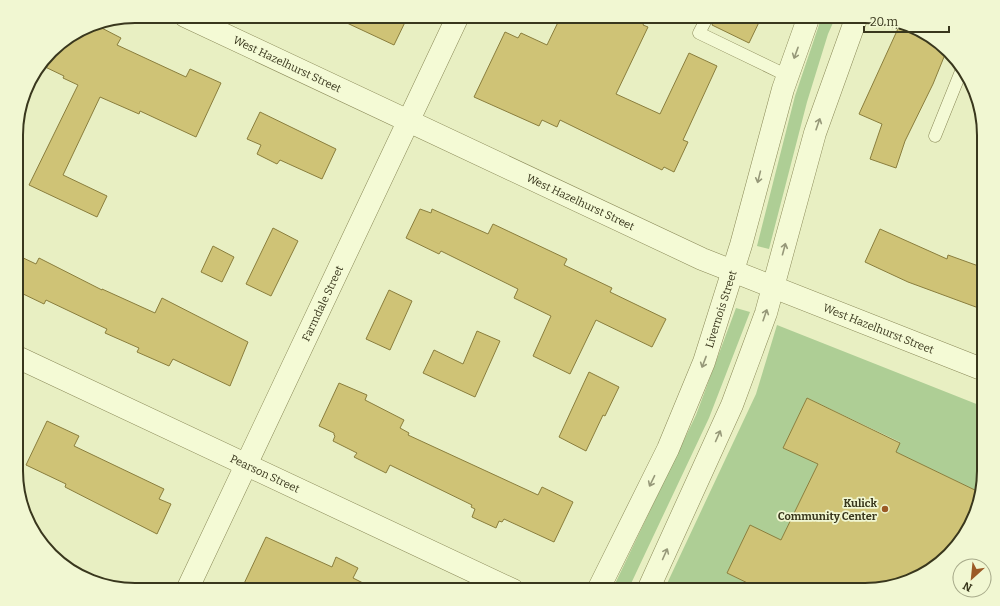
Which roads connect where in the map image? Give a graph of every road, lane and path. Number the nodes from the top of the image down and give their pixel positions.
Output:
1 (200, 23) edge
2 (455, 23) edge
3 (704, 23) edge
4 (807, 23) edge
5 (854, 23) edge
6 (959, 75) edge
7 (788, 76) junction
8 (408, 121) junction
9 (935, 136) dead end
10 (733, 272) junction
11 (774, 287) junction
12 (23, 360) edge
13 (977, 367) edge
14 (247, 464) junction
15 (190, 583) edge
16 (498, 583) edge
17 (601, 583) edge
18 (651, 583) edge

1 - 8 street, West Hazelhurst Street
2 - 8 street, Farmdale Street
3 - 7 lane
4 -> 7 street, Livernois Street
11 -> 5 street
6 - 9 lane
7 -> 10 street, Livernois Street
8 - 10 street, West Hazelhurst Street
8 - 14 street, Farmdale Street
10 - 11 street, West Hazelhurst Street
10 -> 17 street, Livernois Street
11 - 13 street, West Hazelhurst Street
18 -> 11 street
12 - 14 street, Pearson Street
14 - 15 street, Farmdale Street
14 - 16 street, Pearson Street

